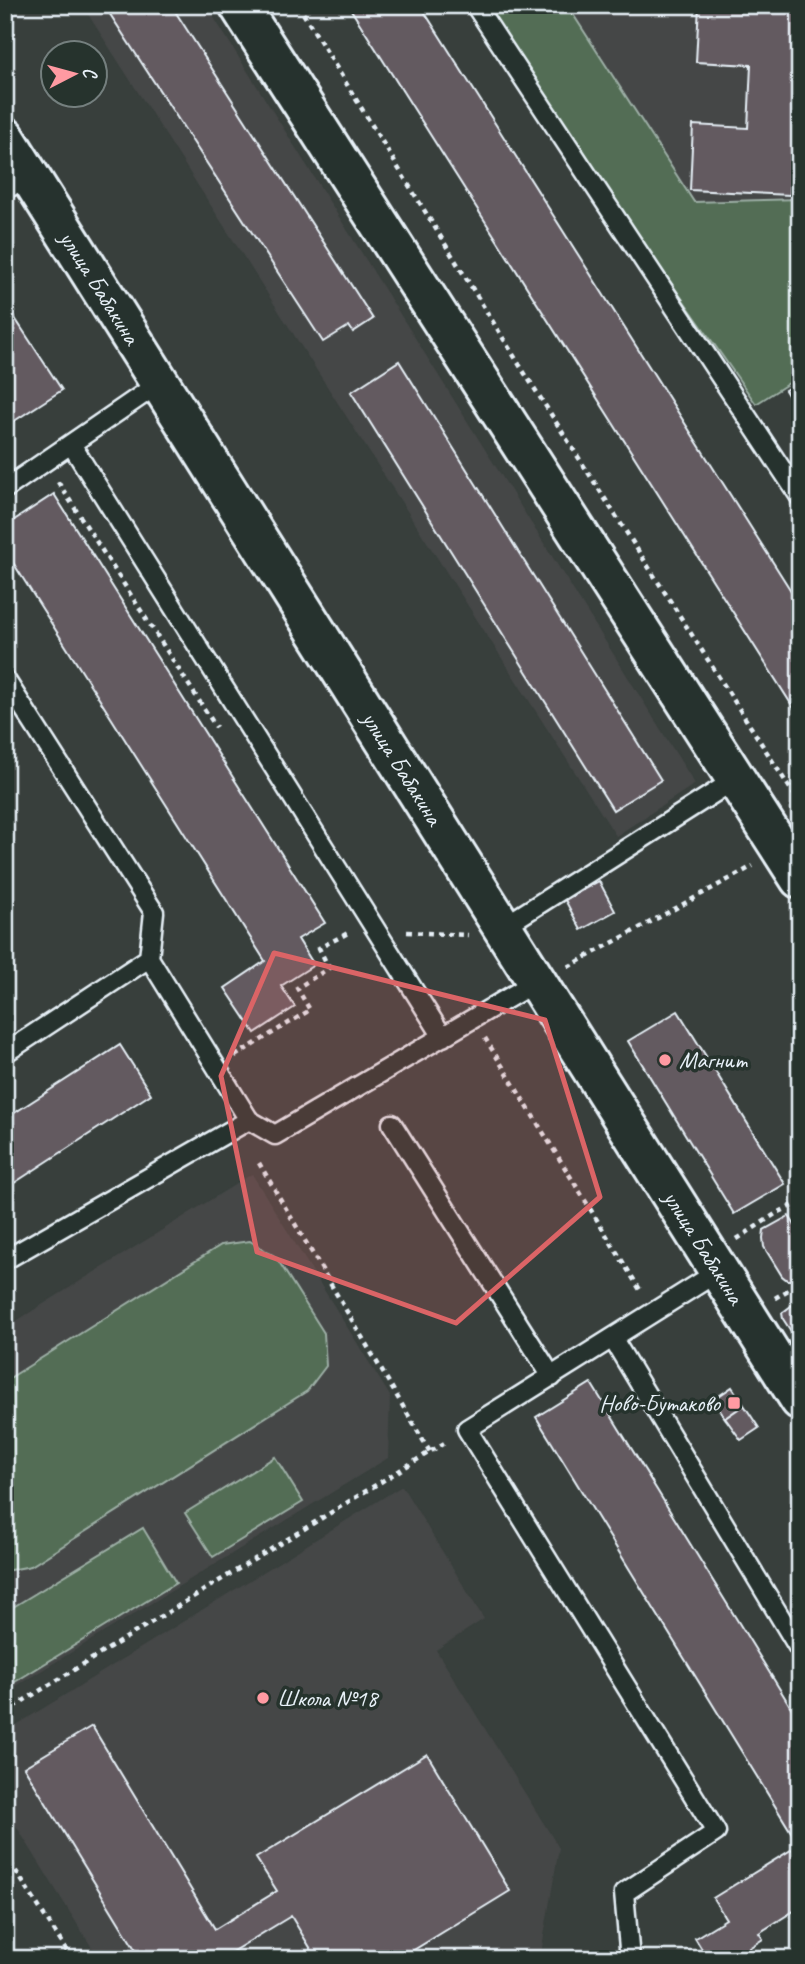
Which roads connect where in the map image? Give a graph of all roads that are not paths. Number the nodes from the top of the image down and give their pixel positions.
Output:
1 (239, 5) edge
2 (475, 5) edge
3 (5, 137) edge
4 (17, 182) edge
5 (161, 382) junction
6 (71, 444) junction
7 (5, 489) edge
8 (800, 497) edge
9 (5, 679) edge
10 (736, 779) junction
11 (800, 879) edge
12 (488, 931) junction
13 (149, 958) junction
14 (550, 969) junction
15 (443, 1037) junction
16 (5, 1053) edge
17 (249, 1120) junction
18 (392, 1124) dead end
19 (727, 1256) junction
20 (5, 1260) edge
21 (613, 1339) junction
22 (552, 1377) junction
23 (800, 1400) edge
24 (800, 1650) edge
25 (630, 1959) edge

1 - 10 street
2 - 8 lane
3 - 4 street, улица Бабакина
4 - 5 street, улица Бабакина
5 - 6 lane
5 - 12 street, улица Бабакина
6 - 7 lane
6 - 15 lane
9 - 13 lane
10 - 11 street
10 - 12 lane
12 - 14 street, улица Бабакина
13 - 16 lane
13 - 17 lane
14 - 15 lane
14 - 19 street, улица Бабакина
15 - 17 lane
17 - 20 lane
18 - 22 lane
19 - 21 lane
19 - 23 street, улица Бабакина
21 - 22 lane
21 - 24 lane
22 - 25 lane

